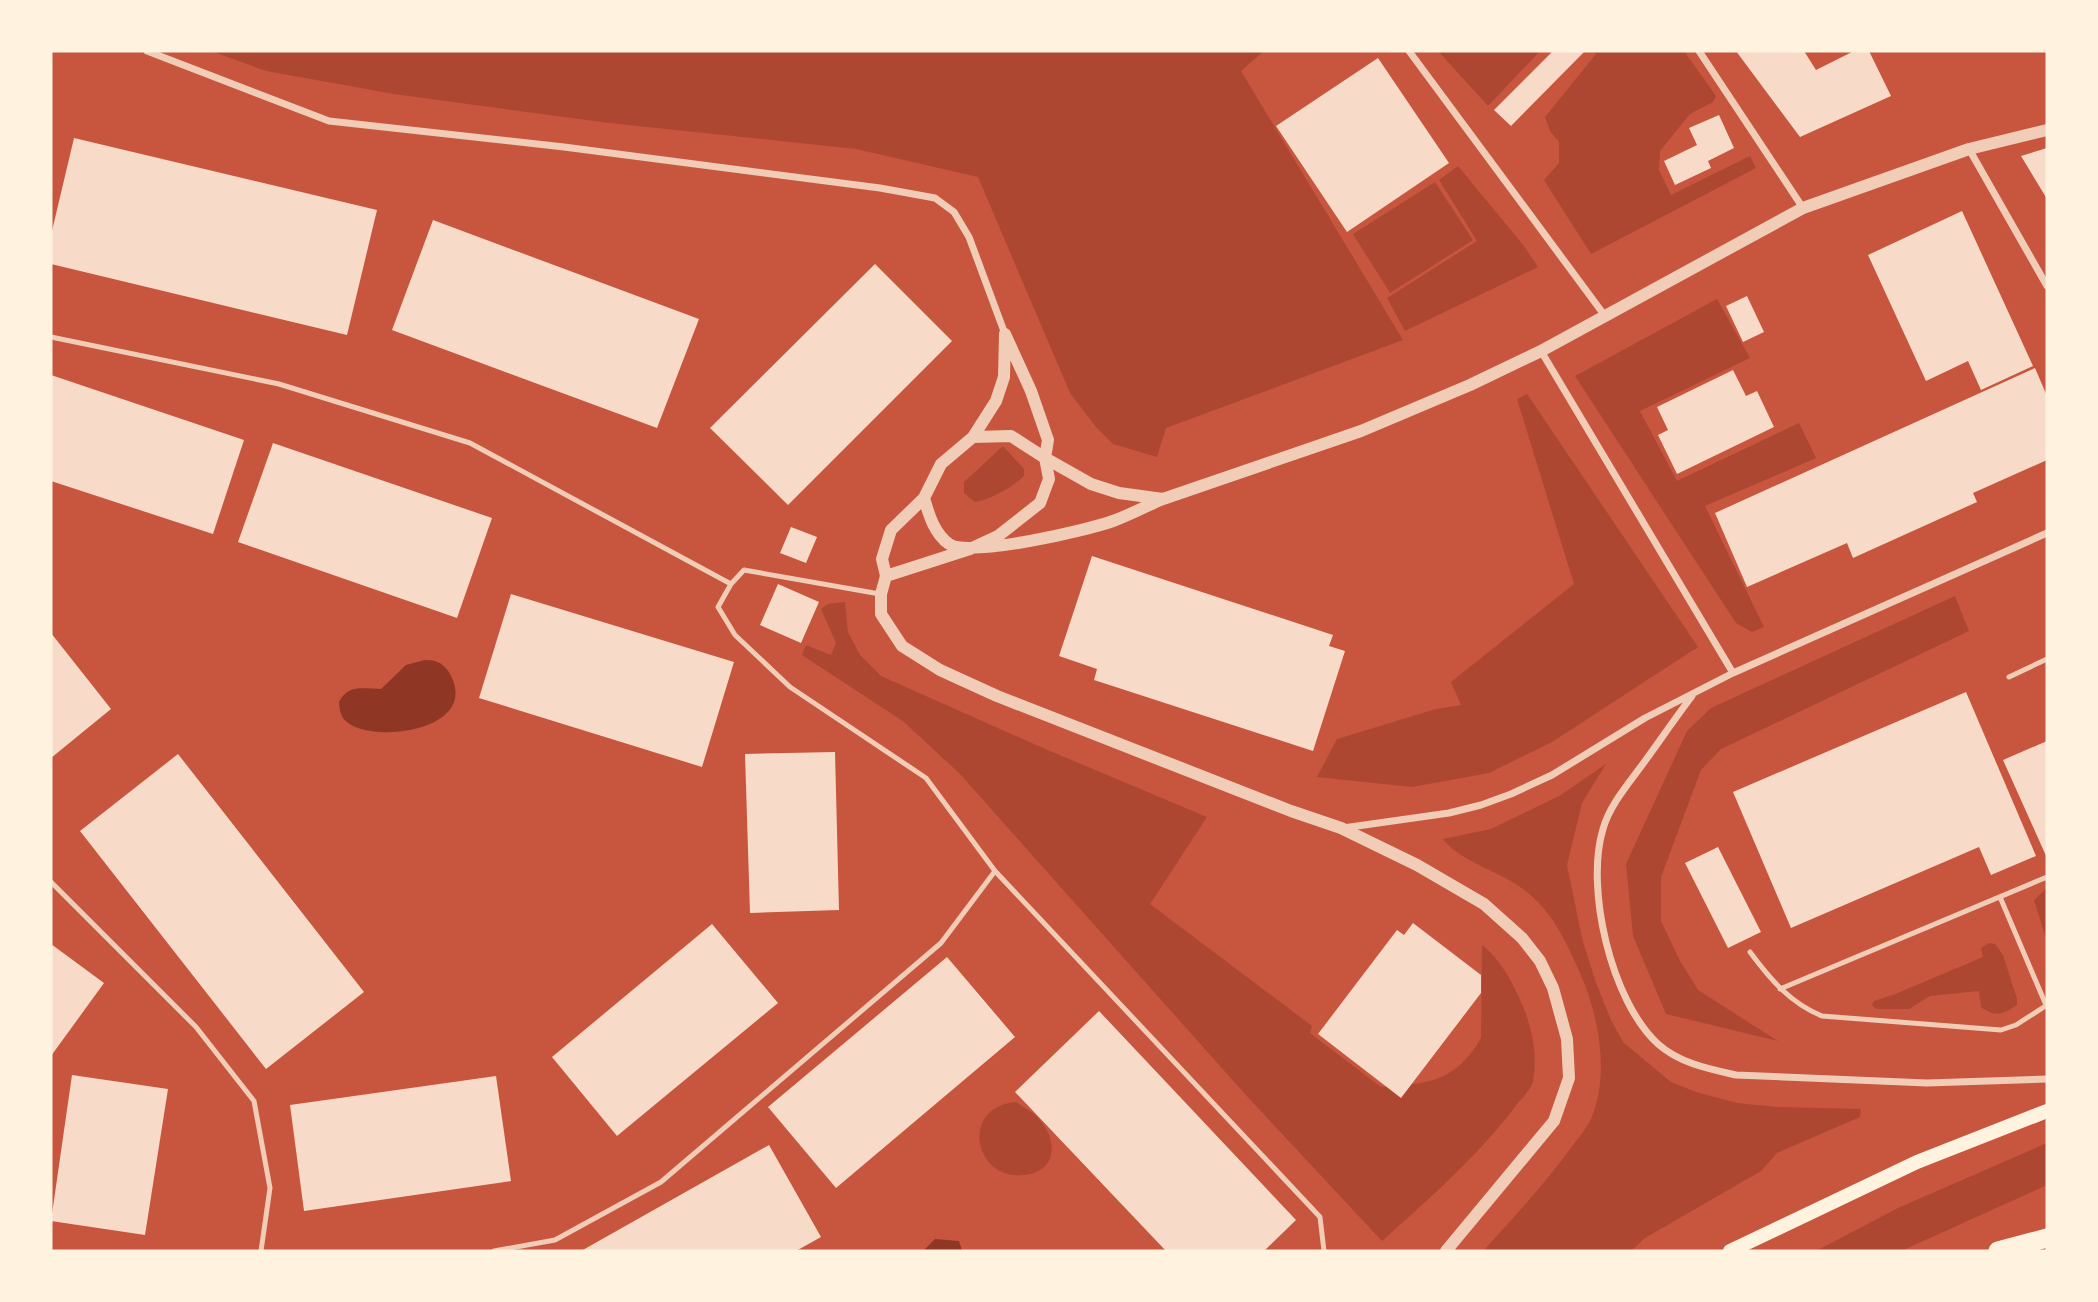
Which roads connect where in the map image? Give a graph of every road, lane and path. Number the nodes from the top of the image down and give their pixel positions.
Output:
1 (147, 51) edge
2 (1409, 51) edge
3 (1699, 51) edge
4 (2047, 130) edge
5 (1969, 149) junction
6 (1803, 208) junction
7 (2047, 286) edge
8 (1605, 316) junction
9 (1005, 334) junction
10 (51, 337) edge
11 (1541, 351) junction
12 (973, 437) junction
13 (1045, 458) junction
14 (924, 498) junction
15 (1163, 499) junction
16 (2047, 533) edge
17 (970, 549) junction
18 (886, 576) junction
19 (731, 584) junction
20 (881, 594) junction
21 (2047, 660) edge
22 (1733, 673) junction
23 (2009, 677) dead end
24 (1692, 696) junction
25 (1341, 828) junction
26 (995, 871) junction
27 (2047, 877) edge
28 (51, 882) edge
29 (2000, 897) junction
30 (1750, 952) dead end
31 (1780, 989) junction
32 (2047, 1005) edge
33 (2047, 1079) edge
34 (2047, 1111) edge
35 (2047, 1238) edge
36 (261, 1251) edge
37 (494, 1251) edge
38 (1324, 1251) edge
39 (1446, 1251) edge
40 (1730, 1251) edge
41 (1998, 1251) edge

1 - 9 street
2 - 8 street
3 - 6 street
4 - 5 street
5 - 6 street
5 - 7 street
6 - 8 street
8 - 11 street
9 - 12 street
9 - 13 street
10 - 19 lane
11 - 15 street
11 - 22 street
12 - 13 street
12 - 14 street
13 - 15 street
13 - 17 street
14 - 17 street
14 - 18 street
15 - 17 street
16 - 22 street
17 - 18 street
18 - 20 street
19 - 20 lane
19 - 26 lane
20 - 25 street
21 - 23 lane
22 - 24 street
24 - 25 street
24 - 33 street
25 - 39 street
26 - 37 lane
26 - 38 lane
27 - 29 lane
28 - 36 lane
29 - 31 lane
29 - 32 lane
30 - 31 lane
31 - 32 lane
34 - 40 main road
35 - 41 highway

